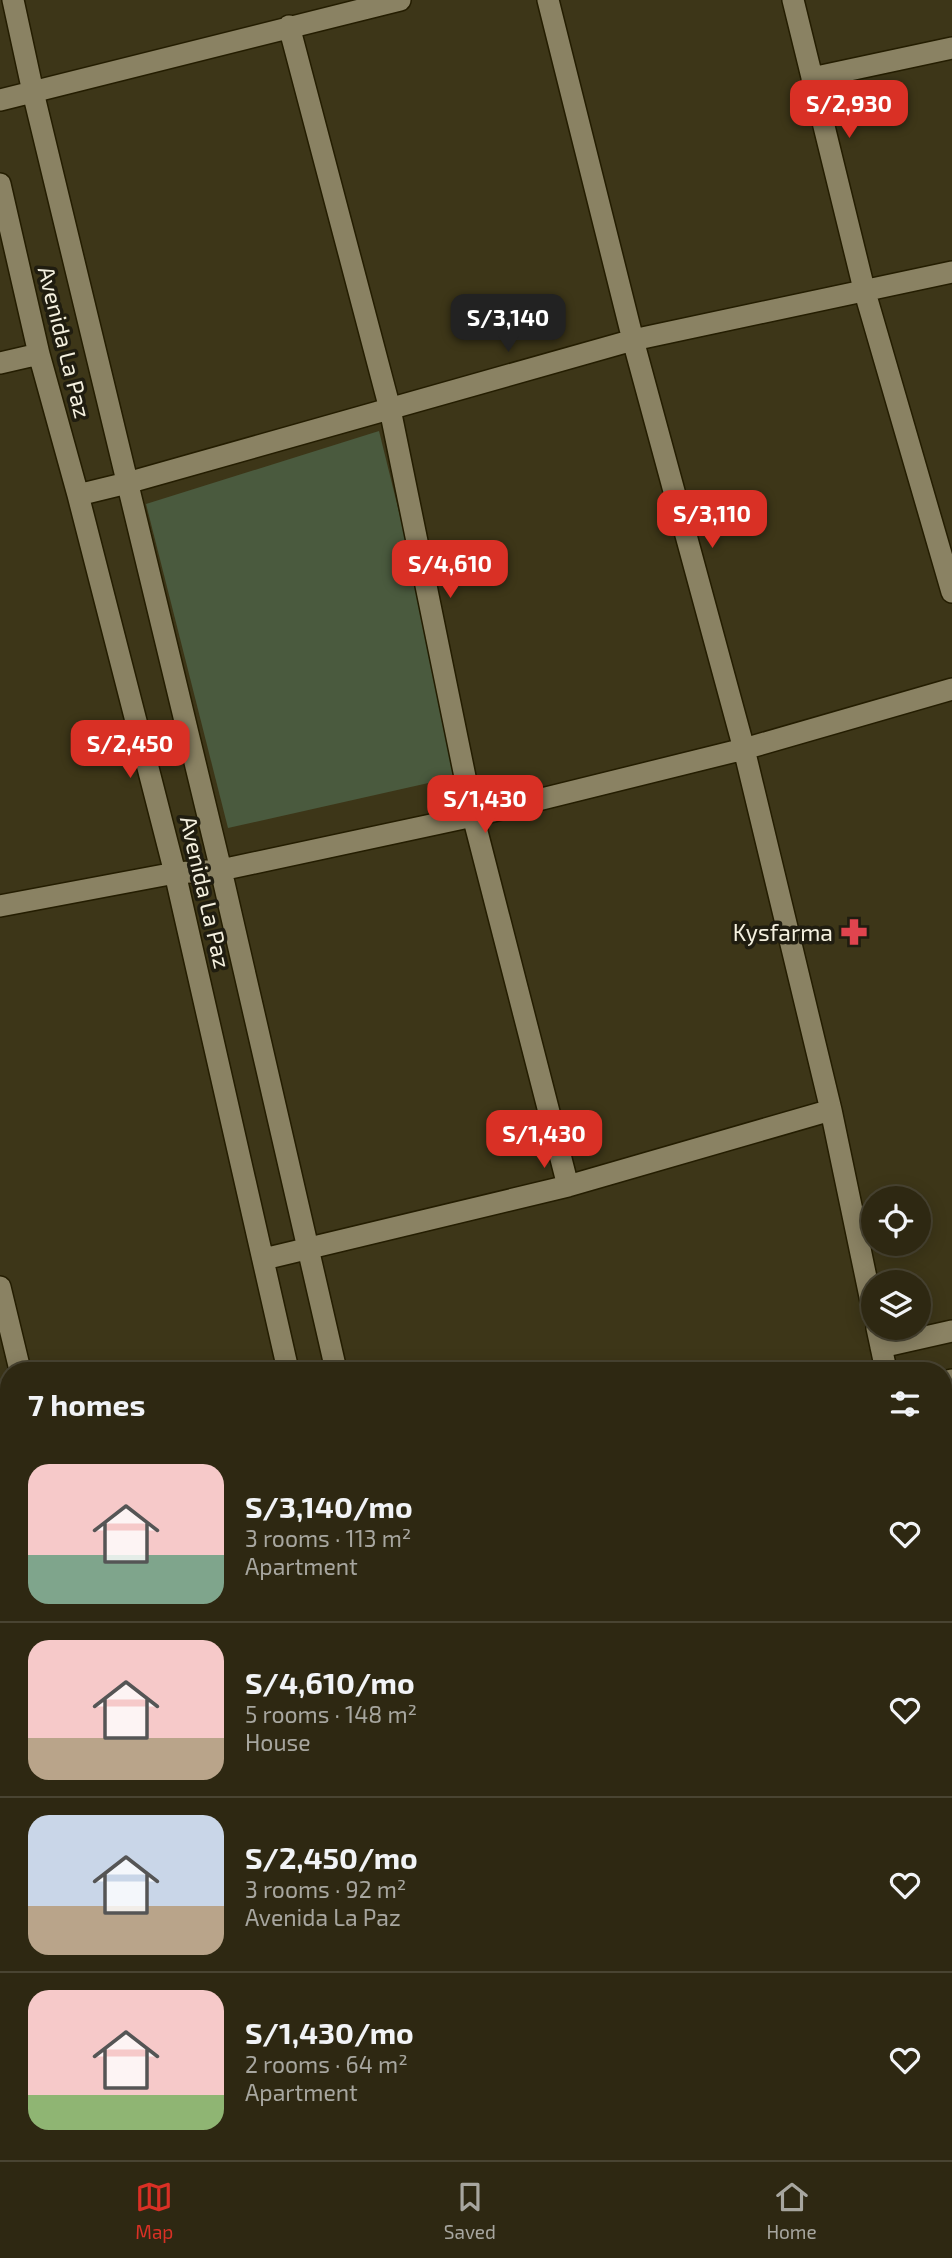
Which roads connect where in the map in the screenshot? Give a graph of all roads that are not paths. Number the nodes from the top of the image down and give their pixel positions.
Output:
1 (13, 0) edge
2 (400, 0) edge
3 (548, 0) edge
4 (793, 0) edge
5 (289, 26) junction
6 (952, 48) edge
7 (812, 78) junction
8 (33, 92) junction
9 (0, 100) edge
10 (0, 184) edge
11 (952, 272) edge
12 (864, 289) junction
13 (633, 340) junction
14 (39, 354) junction
15 (0, 363) edge
16 (390, 409) junction
17 (128, 483) junction
18 (78, 495) junction
19 (952, 592) edge
20 (952, 690) edge
21 (744, 748) junction
22 (473, 816) junction
23 (221, 870) junction
24 (175, 873) junction
25 (0, 906) edge
26 (831, 1110) junction
27 (568, 1186) junction
28 (309, 1249) junction
29 (264, 1259) junction
30 (864, 1270) edge
31 (0, 1287) edge
32 (3, 1313) edge
33 (952, 1331) edge
34 (931, 1333) edge
35 (879, 1340) edge
36 (18, 1362) edge
37 (286, 1362) edge
38 (334, 1362) edge
39 (884, 1362) edge

1 - 8 street
2 - 5 street
3 - 13 street
4 - 7 street
5 - 8 street
5 - 16 street
6 - 7 street
7 - 12 street
8 - 9 street
8 - 17 street
10 - 14 street, Avenida La Paz
11 - 12 street
12 - 13 street
12 - 19 street
13 - 16 street
13 - 21 street
14 - 15 street
14 - 18 street, Avenida La Paz
16 - 17 street
16 - 22 street
17 - 18 street
17 - 23 street
18 - 24 street, Avenida La Paz
20 - 21 street
21 - 22 street
21 - 26 street
22 - 23 street
22 - 27 street
23 - 24 street
23 - 28 street
24 - 25 street
24 - 29 street, Avenida La Paz
26 - 27 street
26 - 30 street
27 - 28 street
28 - 29 street
28 - 38 street
29 - 37 street, Avenida La Paz
31 - 32 street
32 - 36 street
33 - 34 street
35 - 39 street

